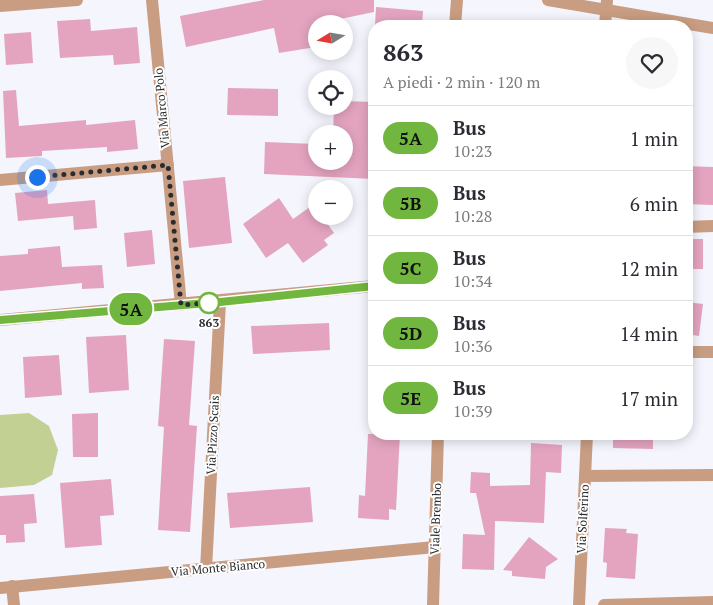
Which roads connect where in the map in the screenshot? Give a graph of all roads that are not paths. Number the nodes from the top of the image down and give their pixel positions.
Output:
1 (77, 0) edge
2 (152, 0) edge
3 (456, 0) edge
4 (548, 0) edge
5 (606, 5) edge
6 (0, 6) edge
7 (455, 20) edge
8 (605, 20) edge
9 (676, 20) edge
10 (693, 24) edge
11 (713, 28) edge
12 (168, 165) junction
13 (0, 180) edge
14 (713, 226) edge
15 (693, 227) edge
16 (368, 287) edge
17 (220, 302) junction
18 (181, 305) junction
19 (0, 320) edge
20 (693, 352) edge
21 (713, 352) edge
22 (438, 440) edge
23 (587, 440) edge
24 (713, 475) edge
25 (585, 476) junction
26 (435, 547) junction
27 (206, 569) junction
28 (6, 587) edge
29 (713, 602) edge
30 (14, 605) edge
31 (434, 605) edge
32 (579, 605) edge
33 (604, 605) edge

1 - 6 street
2 - 12 street, Via Marco Polo
3 - 7 street
4 - 5 street
5 - 8 street
5 - 9 street
10 - 11 street
12 - 13 street
12 - 18 street, Via Marco Polo
14 - 15 street
16 - 17 street
17 - 18 street
17 - 27 street, Via Pizzo Scais
18 - 19 street
20 - 21 street
22 - 26 street, Viale Brembo
23 - 25 street, Via Solferino
24 - 25 street
25 - 32 street, Via Solferino
26 - 27 street, Via Monte Bianco
26 - 31 street, Viale Brembo
27 - 28 street, Via Monte Bianco
28 - 30 street
29 - 33 street

